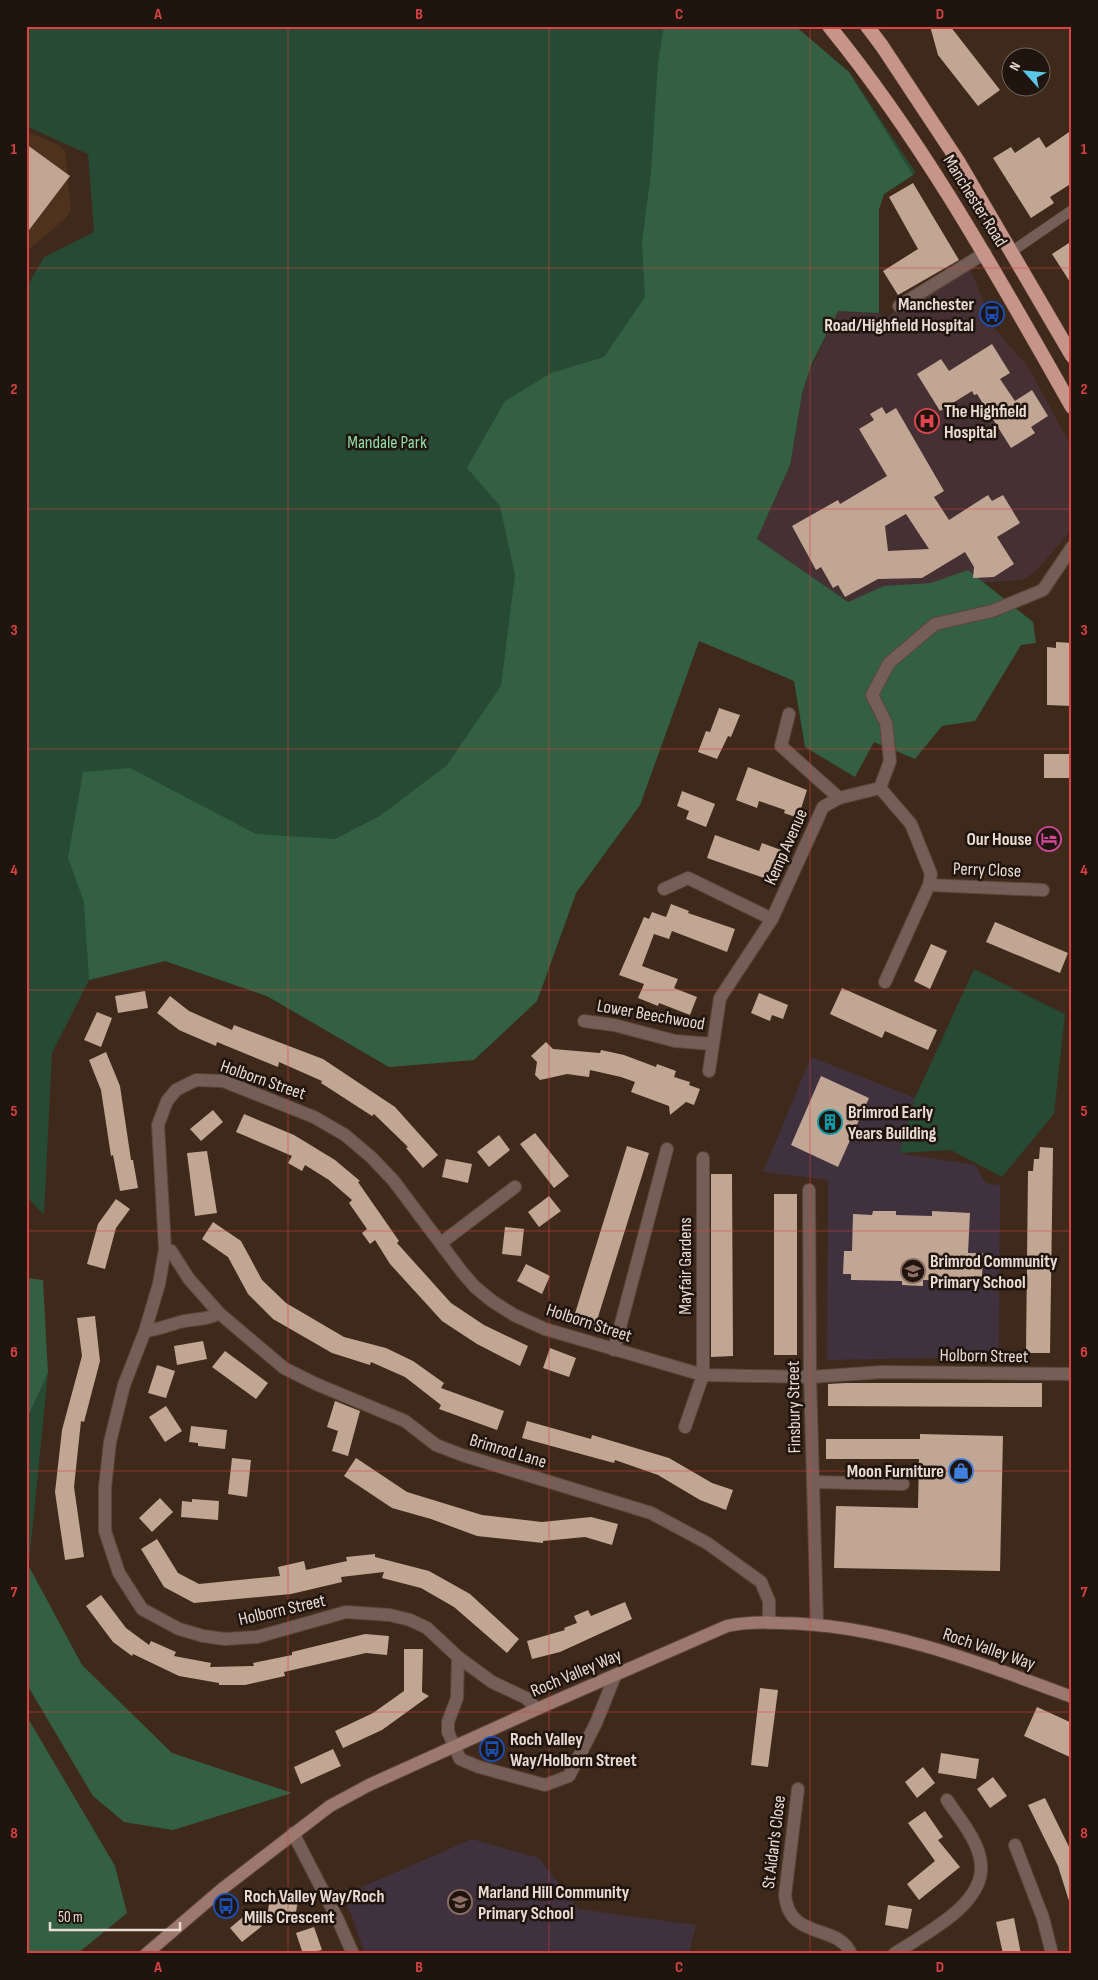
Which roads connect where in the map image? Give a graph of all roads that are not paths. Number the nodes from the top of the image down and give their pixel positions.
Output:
1 (829, 26) edge
2 (866, 26) edge
3 (1072, 210) edge
4 (1011, 252) junction
5 (985, 253) junction
6 (899, 306) dead end
7 (1070, 351) edge
8 (1072, 407) edge
9 (1072, 547) edge
10 (789, 714) dead end
11 (880, 788) junction
12 (838, 798) junction
13 (929, 885) junction
14 (664, 889) dead end
15 (1043, 890) dead end
16 (772, 919) junction
17 (885, 982) dead end
18 (584, 1020) dead end
19 (712, 1044) junction
20 (710, 1071) dead end
21 (667, 1149) dead end
22 (703, 1158) dead end
23 (516, 1187) dead end
24 (809, 1190) dead end
25 (441, 1243) junction
26 (165, 1249) junction
27 (219, 1313) junction
28 (145, 1331) junction
29 (614, 1350) junction
30 (1072, 1374) edge
31 (703, 1375) junction
32 (810, 1377) junction
33 (685, 1426) dead end
34 (813, 1482) junction
35 (903, 1484) dead end
36 (769, 1622) junction
37 (817, 1623) junction
38 (458, 1657) junction
39 (615, 1676) junction
40 (1072, 1697) edge
41 (537, 1709) junction
42 (454, 1746) junction
43 (798, 1788) dead end
44 (947, 1800) dead end
45 (293, 1833) junction
46 (1015, 1846) dead end
47 (146, 1954) edge
48 (353, 1954) edge
49 (851, 1954) edge
50 (894, 1954) edge
51 (1052, 1954) edge

1 - 5 highway, Manchester Road
2 - 4 highway, Manchester Road
3 - 4 street
4 - 7 highway, Manchester Road
5 - 6 street
5 - 8 highway, Manchester Road
9 - 11 street
10 - 12 street
11 - 12 street, Kemp Avenue
11 - 13 street
12 - 16 street, Kemp Avenue
13 - 15 street, Perry Close
13 - 17 street
14 - 16 street
16 - 19 street, Kemp Avenue
18 - 19 street, Lower Beechwood
19 - 20 street, Kemp Avenue
21 - 29 street, Mayfair Gardens
22 - 31 street, Mayfair Gardens
23 - 25 street
24 - 32 street, Finsbury Street
25 - 26 street, Holborn Street
25 - 29 street, Holborn Street
26 - 27 street, Brimrod Lane
26 - 28 street, Holborn Street
27 - 28 street
27 - 36 street, Brimrod Lane
28 - 38 street, Holborn Street
29 - 31 street, Holborn Street
30 - 32 street, Holborn Street
31 - 32 street, Holborn Street
31 - 33 street, Mayfair Gardens
32 - 34 street, Finsbury Street
34 - 35 street
34 - 37 street, Finsbury Street
36 - 37 main road, Roch Valley Way
36 - 39 main road, Roch Valley Way
37 - 40 main road, Roch Valley Way
38 - 41 street, Holborn Street
38 - 42 street
39 - 41 main road, Roch Valley Way
39 - 42 street
41 - 42 main road, Roch Valley Way
42 - 45 main road, Roch Valley Way
43 - 49 street, St Aidan's Close
44 - 50 street
45 - 47 main road, Roch Valley Way
45 - 48 street
46 - 51 street

